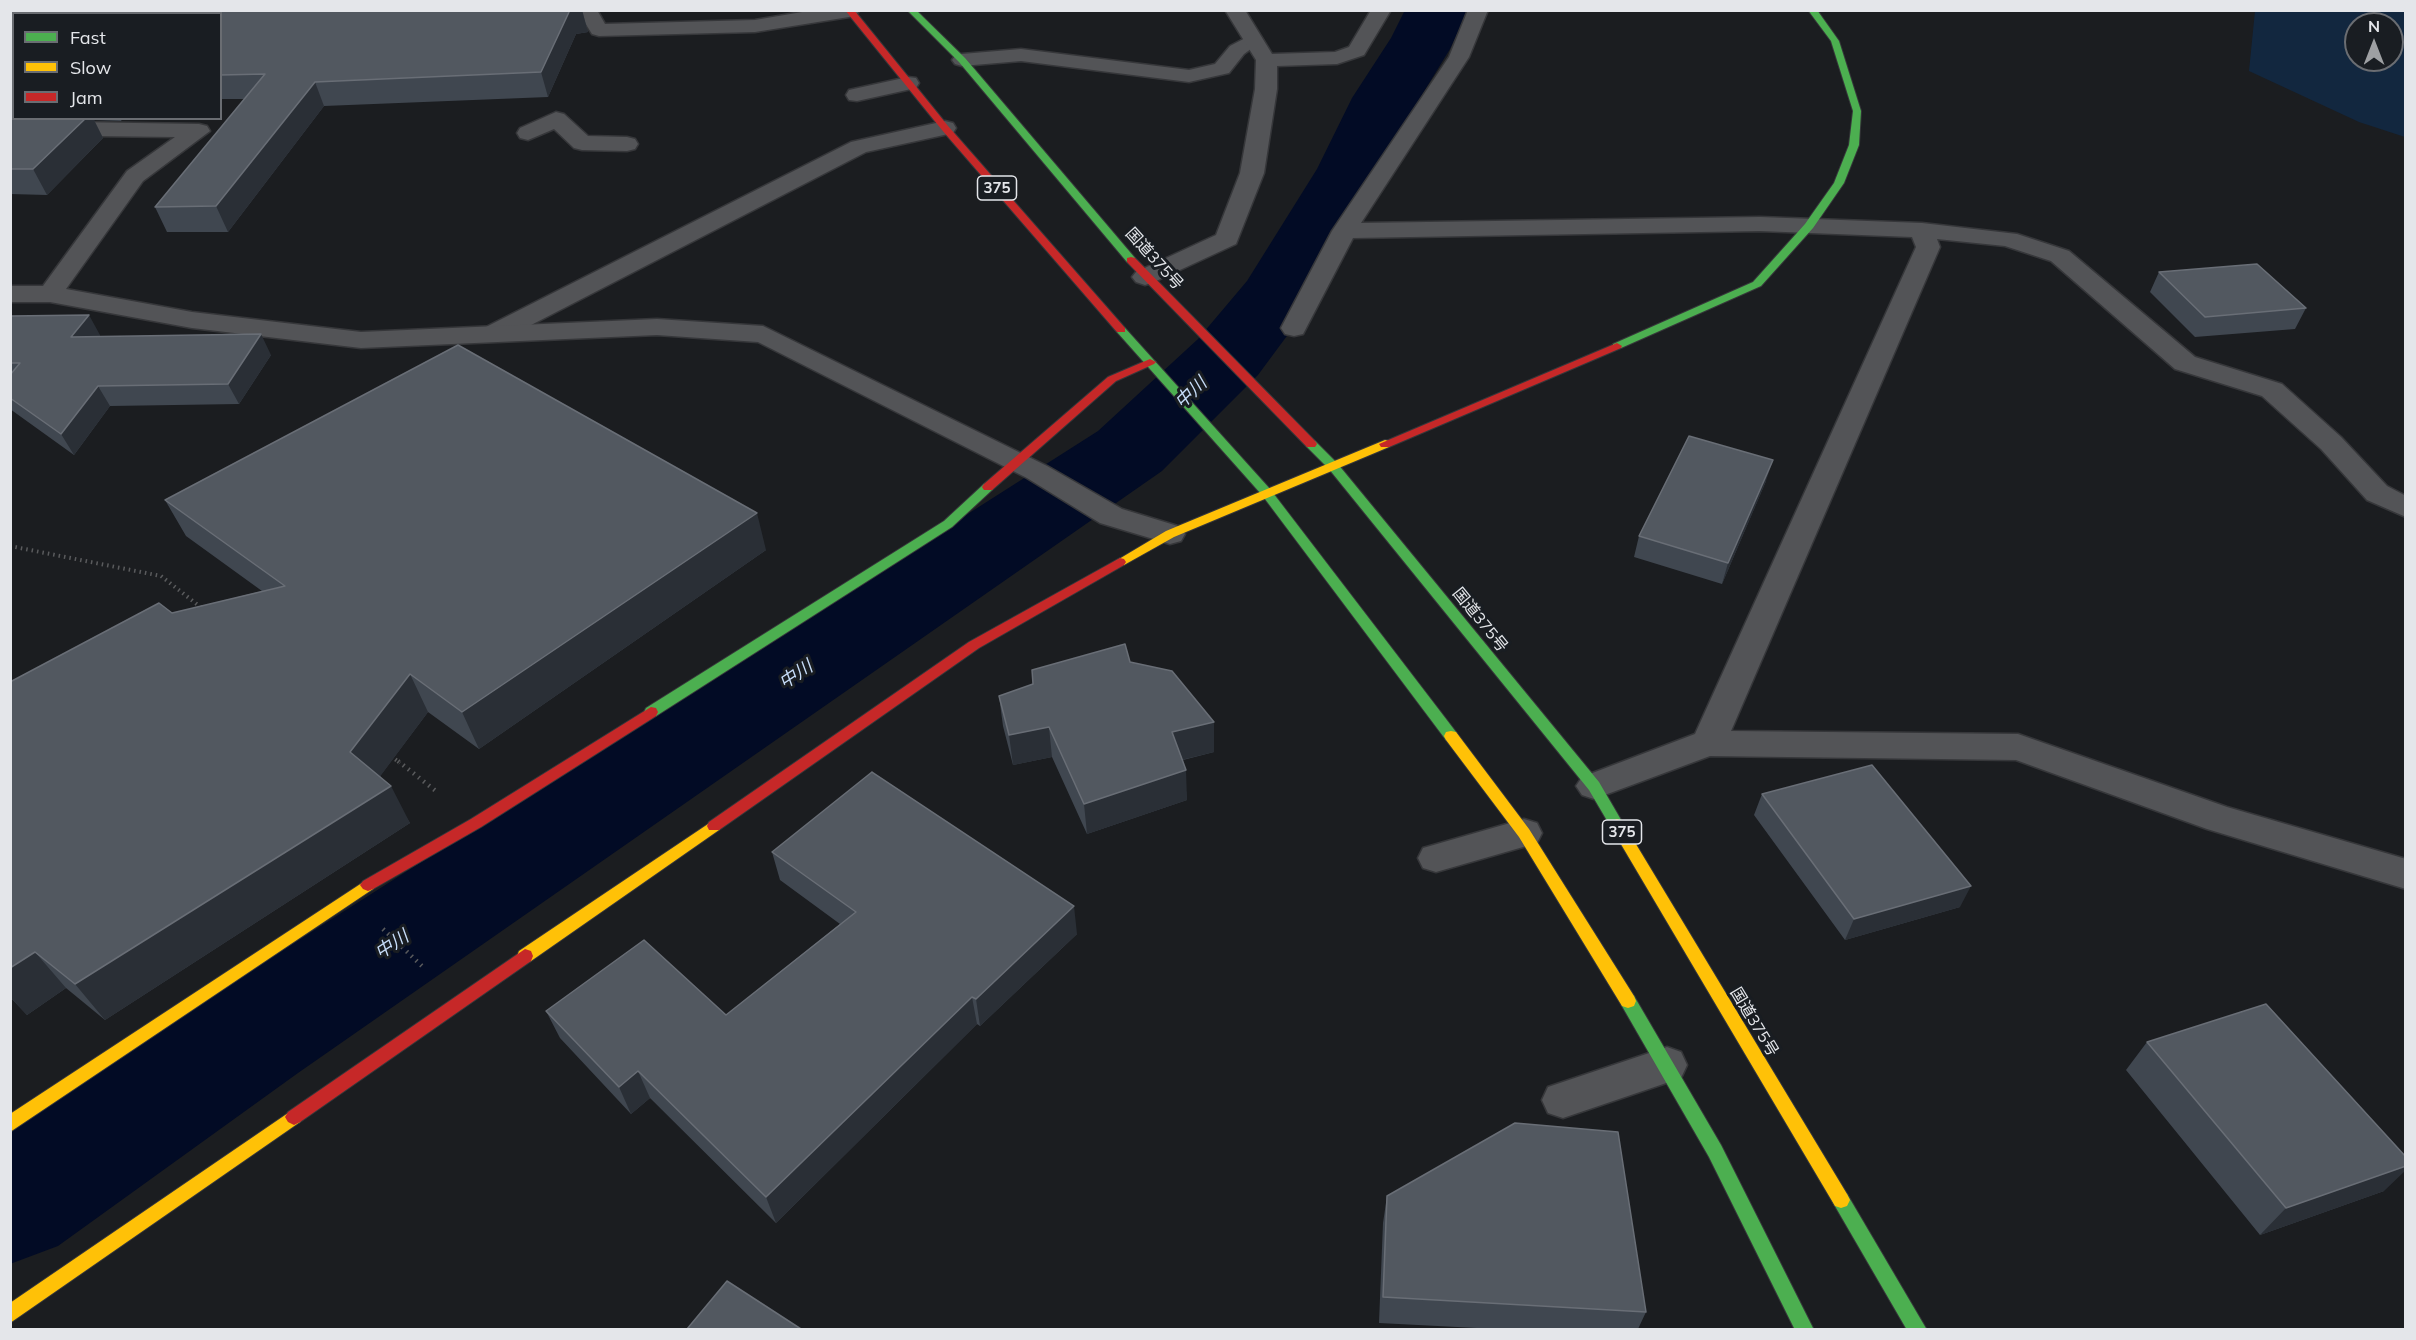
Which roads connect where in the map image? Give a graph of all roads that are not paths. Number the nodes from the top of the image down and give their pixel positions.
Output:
1 (587, 10) edge
2 (911, 10) edge
3 (1235, 10) edge
4 (1381, 10) edge
5 (1478, 10) edge
6 (1812, 10) edge
7 (849, 11) edge
8 (1254, 40) junction
9 (962, 60) junction
10 (1266, 60) junction
11 (908, 83) junction
12 (857, 95) dead end
13 (10, 128) edge
14 (945, 128) junction
15 (528, 133) dead end
16 (627, 144) dead end
17 (1809, 226) junction
18 (1922, 230) junction
19 (1344, 231) junction
20 (1145, 277) junction
21 (10, 294) edge
22 (50, 294) junction
23 (1294, 328) dead end
24 (495, 333) junction
25 (1150, 362) junction
26 (1026, 466) junction
27 (1333, 466) junction
28 (1266, 492) junction
29 (2406, 508) edge
30 (1170, 534) junction
31 (1708, 743) junction
32 (1594, 786) junction
33 (1524, 833) junction
34 (1436, 858) dead end
35 (2406, 874) edge
36 (1667, 1065) junction
37 (1563, 1100) dead end
38 (10, 1124) edge
39 (10, 1314) edge
40 (1805, 1329) edge
41 (1918, 1329) edge

1 - 7 street
2 - 9 main road, 国道375号 / 375
3 - 8 street
4 - 10 street
5 - 19 street
6 - 17 main road
7 - 11 main road, 375
8 - 9 street
8 - 10 street
9 - 20 main road, 国道375号 / 375
10 - 20 street
11 - 12 street
11 - 14 main road, 375
13 - 22 street
14 - 24 street
14 - 25 main road, 375
15 - 16 street
17 - 18 street
17 - 19 street
17 - 27 main road
18 - 29 street
18 - 31 street
19 - 23 street
20 - 27 main road, 国道375号 / 375
21 - 22 street
22 - 24 street
24 - 26 street
25 - 26 main road
25 - 28 main road, 375
26 - 30 street
26 - 38 main road
27 - 28 main road
27 - 32 main road, 国道375号 / 375
28 - 30 main road
28 - 33 main road, 375
30 - 39 main road
31 - 32 street
31 - 35 street
32 - 41 main road, 国道375号 / 375
33 - 34 street
33 - 36 main road, 375
36 - 37 street
36 - 40 main road, 375

